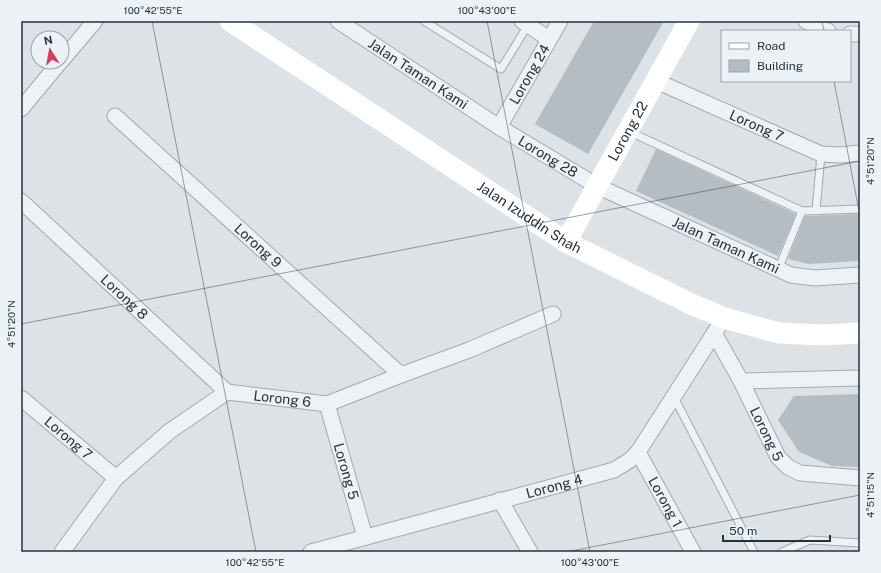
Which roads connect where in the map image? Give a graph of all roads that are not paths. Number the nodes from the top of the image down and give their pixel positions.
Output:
1 (95, 21) edge
2 (230, 21) edge
3 (338, 21) edge
4 (424, 21) edge
5 (560, 21) edge
6 (689, 21) edge
7 (806, 21) edge
8 (525, 23) edge
9 (826, 30) edge
10 (549, 39) junction
11 (70, 50) edge
12 (54, 70) edge
13 (656, 81) junction
14 (21, 109) edge
15 (115, 116) dead end
16 (499, 127) junction
17 (628, 131) junction
18 (860, 153) edge
19 (821, 154) junction
20 (597, 186) junction
21 (21, 202) edge
22 (860, 209) edge
23 (802, 211) junction
24 (816, 211) junction
25 (566, 242) junction
26 (778, 270) junction
27 (860, 275) edge
28 (553, 314) dead end
29 (719, 326) junction
30 (860, 332) edge
31 (401, 375) junction
32 (860, 378) edge
33 (741, 381) junction
34 (227, 392) junction
35 (674, 396) junction
36 (21, 398) edge
37 (327, 404) junction
38 (638, 452) junction
39 (116, 478) junction
40 (860, 478) edge
41 (500, 500) junction
42 (365, 537) junction
43 (860, 543) edge
44 (62, 552) edge
45 (311, 552) edge
46 (530, 552) edge
47 (692, 552) edge
48 (754, 552) edge
49 (782, 552) edge

1 - 11 street
2 - 25 main road, Jalan Izuddin Shah
3 - 16 street, Jalan Taman Kami
4 - 8 lane
5 - 10 street, Lorong 24
6 - 13 main road, Lorong 22
7 - 9 street
8 - 10 street
10 - 16 street, Lorong 24
12 - 14 street
13 - 17 main road, Lorong 22
13 - 19 street, Lorong 7
15 - 31 street, Lorong 9
16 - 20 street, Lorong 28
17 - 20 main road, Lorong 22
17 - 23 lane
18 - 19 street, Lorong 7
19 - 24 lane
20 - 25 main road, Lorong 22
20 - 26 street, Jalan Taman Kami
21 - 34 street, Lorong 8
22 - 24 lane
23 - 24 lane
23 - 26 lane
25 - 29 main road, Jalan Izuddin Shah
26 - 27 street, Jalan Taman Kami
28 - 31 street, Lorong 6
29 - 30 main road, Jalan Izuddin Shah
29 - 33 street, Lorong 5
29 - 35 street, Lorong 4
31 - 37 street, Lorong 6
32 - 33 street
33 - 40 street, Lorong 5
34 - 37 street, Lorong 6
34 - 39 street
35 - 38 street, Lorong 4
35 - 48 lane
36 - 39 street, Lorong 7
37 - 42 street, Lorong 5
38 - 41 street, Lorong 4
38 - 47 street, Lorong 1
39 - 44 street
41 - 42 street, Lorong 4
41 - 46 street
42 - 45 street, Lorong 4
43 - 49 lane

